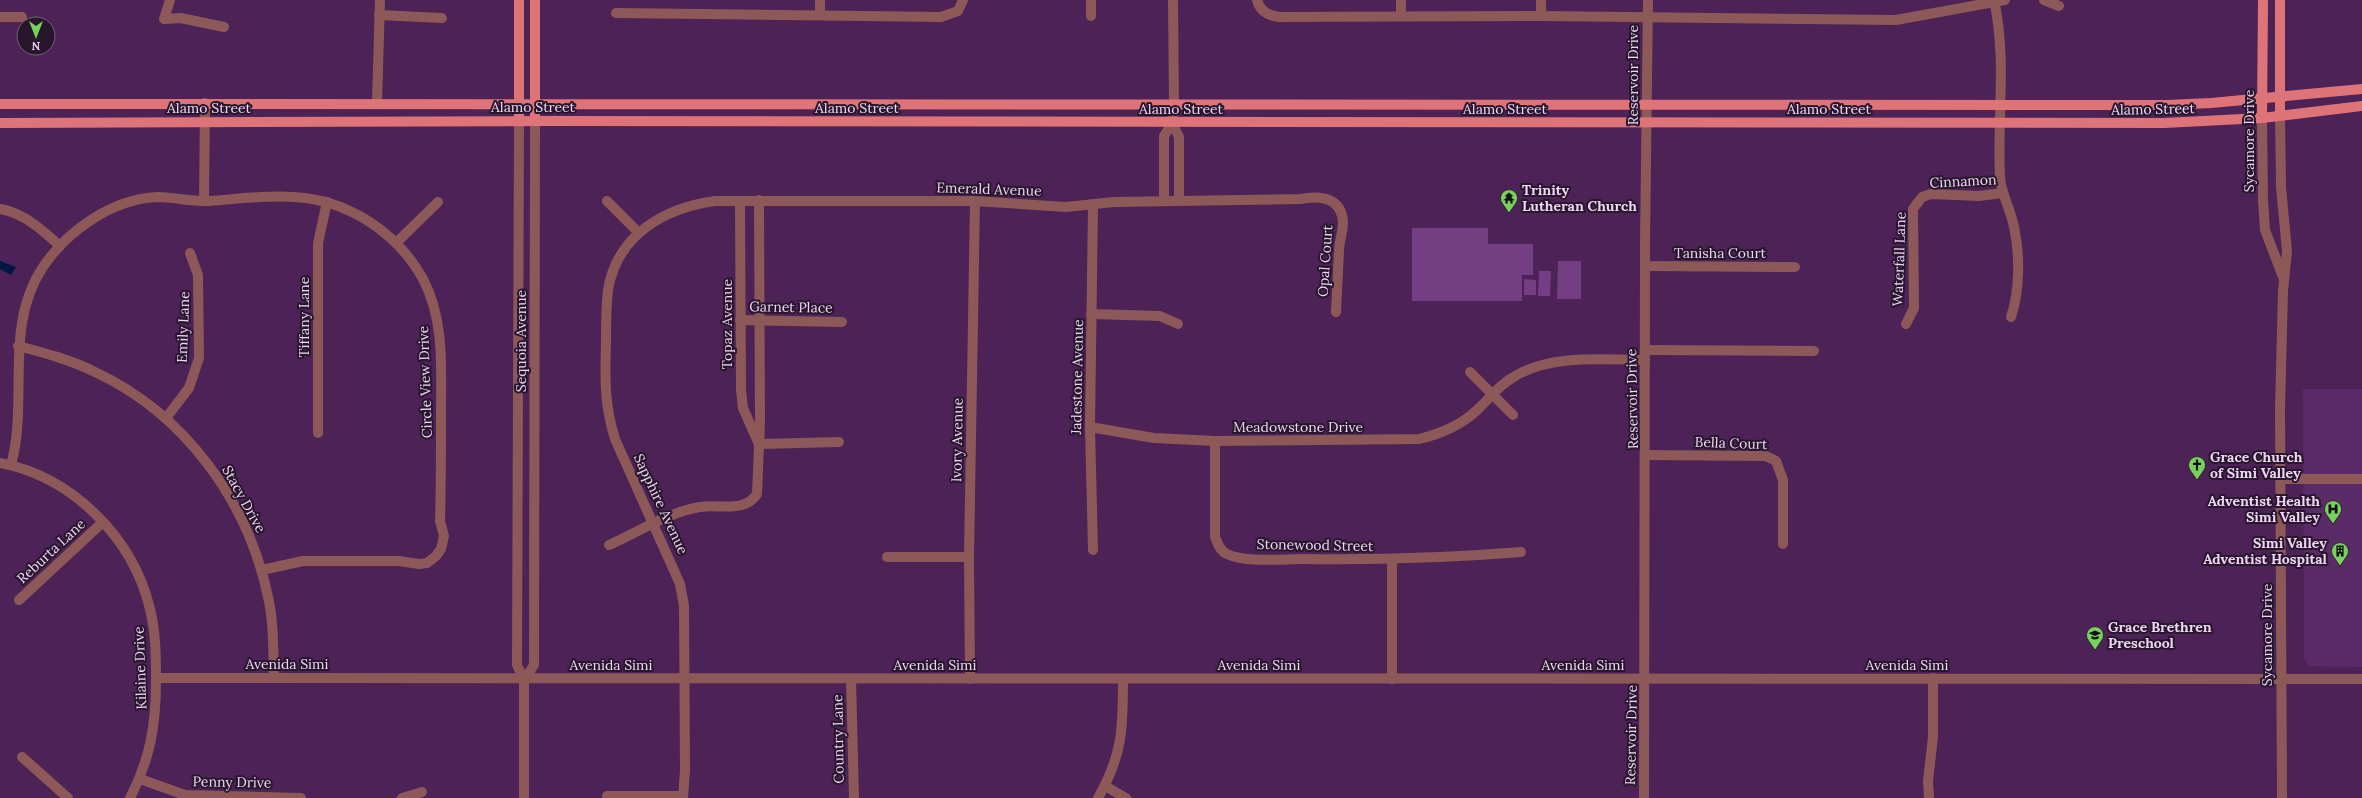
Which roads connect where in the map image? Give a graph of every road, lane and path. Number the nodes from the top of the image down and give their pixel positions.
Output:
1 (170, 0) edge
2 (380, 0) edge
3 (519, 0) edge
4 (535, 0) edge
5 (820, 0) edge
6 (963, 0) edge
7 (1091, 0) edge
8 (1173, 0) edge
9 (1257, 0) edge
10 (1402, 0) edge
11 (1541, 0) edge
12 (1648, 0) edge
13 (2005, 0) edge
14 (2044, 0) edge
15 (2263, 0) edge
16 (2280, 0) edge
17 (1994, 1) edge
18 (2059, 6) dead end
19 (616, 14) dead end
20 (379, 15) junction
21 (820, 15) junction
22 (1091, 16) dead end
23 (1402, 16) junction
24 (1541, 16) junction
25 (0, 17) edge
26 (16, 17) edge
27 (442, 18) dead end
28 (1647, 19) junction
29 (224, 27) dead end
30 (2362, 89) edge
31 (2281, 96) junction
32 (2263, 98) junction
33 (205, 103) junction
34 (377, 103) junction
35 (0, 104) edge
36 (536, 104) junction
37 (1174, 104) junction
38 (1647, 104) junction
39 (519, 105) junction
40 (2002, 105) junction
41 (2362, 106) edge
42 (2280, 116) junction
43 (2262, 118) junction
44 (519, 121) junction
45 (535, 121) junction
46 (204, 122) junction
47 (0, 123) edge
48 (1172, 123) junction
49 (1647, 123) junction
50 (2000, 123) junction
51 (2004, 193) junction
52 (1923, 197) joint
53 (759, 200) junction
54 (204, 201) junction
55 (607, 201) dead end
56 (740, 201) junction
57 (975, 201) junction
58 (1164, 201) junction
59 (1179, 201) junction
60 (327, 202) junction
61 (438, 202) dead end
62 (1093, 204) junction
63 (0, 209) edge
64 (1340, 211) joint
65 (638, 232) junction
66 (396, 243) junction
67 (60, 246) junction
68 (190, 253) dead end
69 (1645, 266) junction
70 (1795, 267) dead end
71 (2284, 279) junction
72 (1336, 312) dead end
73 (1092, 314) junction
74 (2011, 317) dead end
75 (740, 320) junction
76 (758, 320) junction
77 (842, 322) dead end
78 (1178, 324) dead end
79 (1906, 324) dead end
80 (18, 346) junction
81 (1814, 351) dead end
82 (1645, 355) junction
83 (1470, 372) dead end
84 (1493, 393) junction
85 (1514, 415) dead end
86 (166, 418) junction
87 (1090, 426) junction
88 (318, 433) dead end
89 (1215, 441) junction
90 (839, 442) dead end
91 (759, 444) junction
92 (1646, 455) junction
93 (0, 464) edge
94 (11, 466) junction
95 (2280, 479) junction
96 (2362, 479) edge
97 (103, 522) junction
98 (654, 524) junction
99 (1783, 544) dead end
100 (609, 545) dead end
101 (1093, 550) dead end
102 (1521, 552) dead end
103 (887, 557) dead end
104 (969, 557) junction
105 (1392, 560) junction
106 (262, 570) junction
107 (19, 600) dead end
108 (156, 678) junction
109 (274, 678) junction
110 (685, 678) junction
111 (1933, 678) junction
112 (2280, 678) junction
113 (851, 679) junction
114 (970, 679) junction
115 (1123, 679) junction
116 (1392, 679) junction
117 (1646, 679) junction
118 (2362, 679) edge
119 (524, 680) junction
120 (22, 757) dead end
121 (140, 779) junction
122 (1105, 786) junction
123 (422, 792) dead end
124 (607, 796) dead end
125 (683, 797) edge
126 (68, 798) edge
127 (130, 798) edge
128 (243, 798) edge
129 (301, 798) edge
130 (402, 798) edge
131 (524, 798) edge
132 (854, 798) edge
133 (1098, 798) edge
134 (1126, 798) edge
135 (1644, 798) edge
136 (1929, 798) edge
137 (2282, 798) edge

1 - 29 street
2 - 20 street
3 - 39 main road, Sequoia Avenue
4 - 36 main road, Sequoia Avenue
5 - 21 street
6 - 21 street
7 - 22 street
8 - 37 street
9 - 23 street
10 - 23 street
11 - 24 street
12 - 28 street, Reservoir Drive
13 - 17 street
14 - 18 street
15 - 32 main road, Sycamore Drive
16 - 31 main road, Sycamore Drive
17 - 28 street
17 - 40 street
19 - 21 street
20 - 27 street
20 - 34 street
23 - 24 street
24 - 28 street
25 - 26 street
28 - 38 street, Reservoir Drive
30 - 31 main road, Alamo Street
31 - 32 main road, Alamo Street
31 - 42 main road, Sycamore Drive
32 - 40 main road, Alamo Street
32 - 43 main road, Sycamore Drive
33 - 34 main road, Alamo Street
33 - 35 main road, Alamo Street
33 - 46 street
34 - 39 main road, Alamo Street
36 - 37 main road, Alamo Street
36 - 39 main road, Alamo Street
36 - 45 main road, Sequoia Avenue
37 - 38 main road, Alamo Street
37 - 48 street
38 - 40 main road, Alamo Street
38 - 49 street, Reservoir Drive
39 - 44 main road, Sequoia Avenue
40 - 50 street
41 - 42 main road, Alamo Street
42 - 43 main road, Alamo Street
42 - 71 street, Sycamore Drive
43 - 50 main road, Alamo Street
43 - 71 street, Sycamore Drive
44 - 45 main road, Alamo Street
44 - 46 main road, Alamo Street
44 - 119 street, Sequoia Avenue
45 - 48 main road, Alamo Street
45 - 119 street, Sequoia Avenue
46 - 47 main road, Alamo Street
46 - 54 street
48 - 49 main road, Alamo Street
48 - 58 street
48 - 59 street
49 - 50 main road, Alamo Street
49 - 69 street, Reservoir Drive
50 - 51 street
51 - 52 street, Cinnamon
51 - 74 street
52 - 79 street, Waterfall Lane
53 - 56 street, Emerald Avenue
53 - 57 street, Emerald Avenue
53 - 76 street, Topaz Avenue
54 - 60 street, Circle View Drive
54 - 67 street, Circle View Drive
55 - 65 street
56 - 65 street, Emerald Avenue
56 - 75 street, Topaz Avenue
57 - 62 street, Emerald Avenue
57 - 104 street, Ivory Avenue
58 - 59 street, Emerald Avenue
58 - 62 street, Emerald Avenue
59 - 64 street, Emerald Avenue
60 - 66 street, Circle View Drive
60 - 88 street, Tiffany Lane
61 - 66 street
62 - 73 street, Jadestone Avenue
63 - 67 street
64 - 72 street, Opal Court
65 - 98 street, Sapphire Avenue
66 - 106 street, Circle View Drive
67 - 80 street, Circle View Drive
68 - 86 street, Emily Lane
69 - 70 street, Tanisha Court
69 - 82 street, Reservoir Drive
71 - 95 street, Sycamore Drive
73 - 78 street
73 - 87 street, Jadestone Avenue
75 - 76 street, Garnet Place
75 - 91 street, Topaz Avenue
76 - 77 street, Garnet Place
76 - 91 street, Topaz Avenue
80 - 86 street, Stacy Drive
80 - 94 street, Circle View Drive
81 - 82 street, Meadowstone Drive
82 - 84 street, Meadowstone Drive
82 - 92 street, Reservoir Drive
83 - 84 street
84 - 85 street
84 - 89 street, Meadowstone Drive
86 - 106 street, Stacy Drive
87 - 89 street, Meadowstone Drive
87 - 101 street, Jadestone Avenue
89 - 105 street, Stonewood Street
90 - 91 street
91 - 98 street, Topaz Avenue
92 - 99 street, Bella Court
92 - 117 street, Reservoir Drive
93 - 94 street, Kilaine Drive
94 - 97 street, Kilaine Drive
95 - 96 street
95 - 112 street, Sycamore Drive
97 - 107 street, Reburta Lane
97 - 108 street, Kilaine Drive
98 - 100 street, Topaz Avenue
98 - 110 street, Sapphire Avenue
102 - 105 street, Stonewood Street
103 - 104 street
104 - 114 street, Ivory Avenue
105 - 116 street
106 - 109 street, Stacy Drive
108 - 109 street, Avenida Simi
108 - 121 street, Kilaine Drive
109 - 119 street, Avenida Simi
110 - 113 street, Avenida Simi
110 - 119 street, Avenida Simi
110 - 125 street, Sapphire Avenue
111 - 112 street, Avenida Simi
111 - 117 street, Avenida Simi
111 - 136 street
112 - 118 street, Avenida Simi
112 - 137 street, Sycamore Drive
113 - 114 street, Avenida Simi
113 - 132 street, Country Lane
114 - 115 street, Avenida Simi
115 - 116 street, Avenida Simi
115 - 122 street
116 - 117 street, Avenida Simi
117 - 135 street, Reservoir Drive
119 - 131 street, Sequoia Avenue
120 - 126 street
121 - 127 street, Kilaine Drive
121 - 128 street, Penny Drive
122 - 133 street
122 - 134 street
123 - 130 street
124 - 125 street
128 - 129 street, Penny Drive

